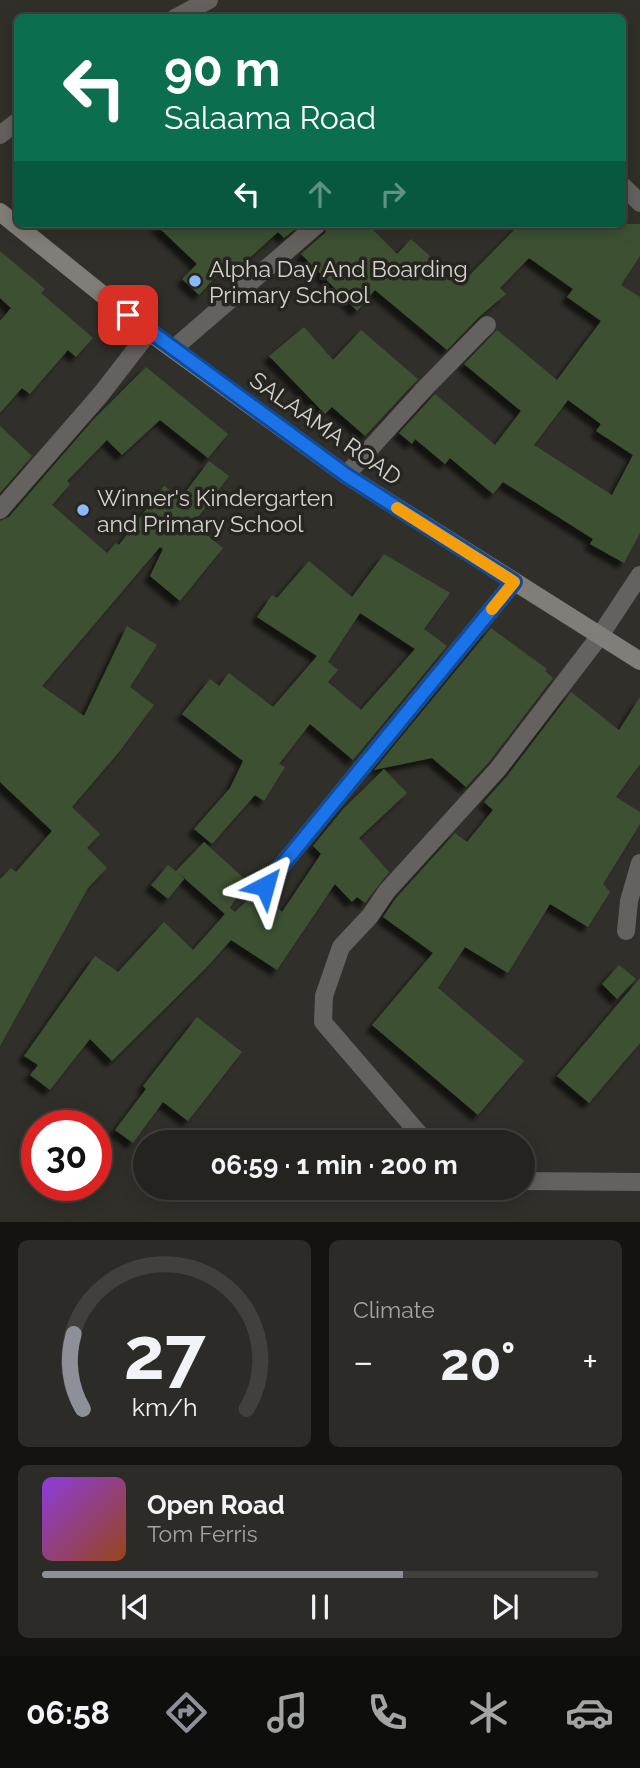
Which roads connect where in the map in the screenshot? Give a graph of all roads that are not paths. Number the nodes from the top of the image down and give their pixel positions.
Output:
1 (209, 0) edge
2 (183, 14) edge
3 (14, 124) edge
4 (0, 135) edge
5 (626, 189) edge
6 (640, 204) edge
7 (0, 212) edge
8 (14, 223) edge
9 (20, 228) edge
10 (313, 228) edge
11 (487, 325) dead end
12 (149, 332) junction
13 (173, 349) junction
14 (346, 475) junction
15 (0, 510) edge
16 (640, 575) edge
17 (514, 582) junction
18 (599, 637) junction
19 (640, 661) edge
20 (640, 863) edge
21 (265, 886) dead end
22 (626, 931) dead end
23 (417, 1130) edge
24 (535, 1181) edge
25 (640, 1182) edge

1 - 2 street
3 - 4 street
5 - 6 street
7 - 8 main road, SALAAMA ROAD
9 - 12 main road, SALAAMA ROAD
10 - 13 street
11 - 14 street
12 - 13 main road, SALAAMA ROAD
12 - 15 street
13 - 14 main road, SALAAMA ROAD
14 - 17 main road, SALAAMA ROAD
16 - 18 street
17 - 18 main road, SALAAMA ROAD
17 - 21 street
18 - 19 main road, SALAAMA ROAD
18 - 23 street
20 - 22 street
24 - 25 street

